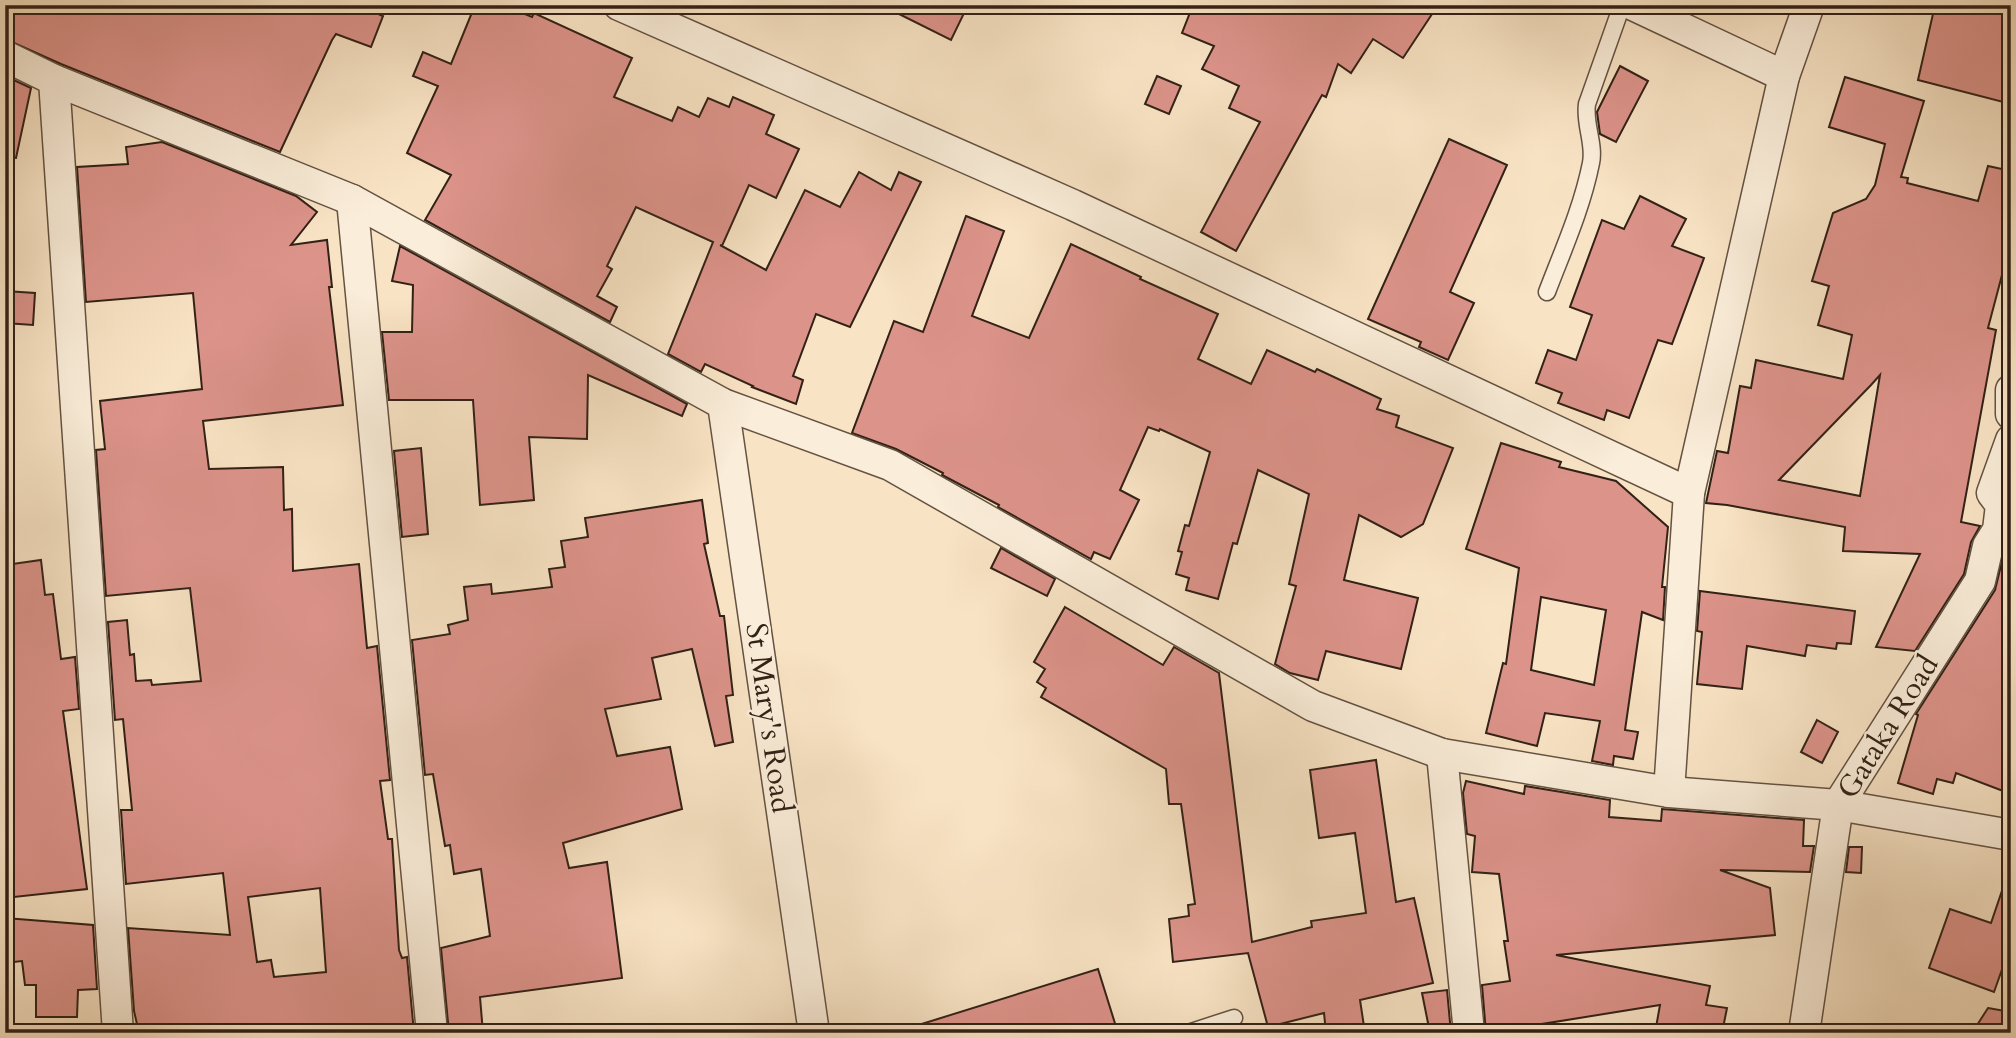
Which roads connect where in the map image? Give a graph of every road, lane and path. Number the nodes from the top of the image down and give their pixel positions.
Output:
1 (619, 5) edge
2 (1622, 5) edge
3 (1633, 5) edge
4 (1808, 5) edge
5 (5, 56) edge
6 (1784, 76) junction
7 (54, 80) junction
8 (352, 200) junction
9 (1547, 292) dead end
10 (2011, 390) edge
11 (723, 404) junction
12 (2011, 414) edge
13 (2011, 440) edge
14 (1689, 493) junction
15 (2004, 531) edge
16 (1442, 754) junction
17 (1669, 792) junction
18 (1838, 805) junction
19 (2011, 835) edge
20 (1234, 1018) dead end
21 (118, 1033) edge
22 (432, 1033) edge
23 (814, 1033) edge
24 (1188, 1033) edge
25 (1469, 1033) edge
26 (1804, 1033) edge

1 - 14 street
2 - 9 lane
3 - 6 street
4 - 6 street
5 - 7 street
6 - 14 street
7 - 8 street
7 - 21 street
8 - 11 street
8 - 22 street
10 - 12 street
11 - 16 street
11 - 23 street, St Mary's Road
13 - 15 street, Gataka Road
14 - 17 street
15 - 18 street, Gataka Road
16 - 17 street
16 - 25 street
17 - 18 street
18 - 19 street
18 - 26 street, Gataka Road
20 - 24 lane

